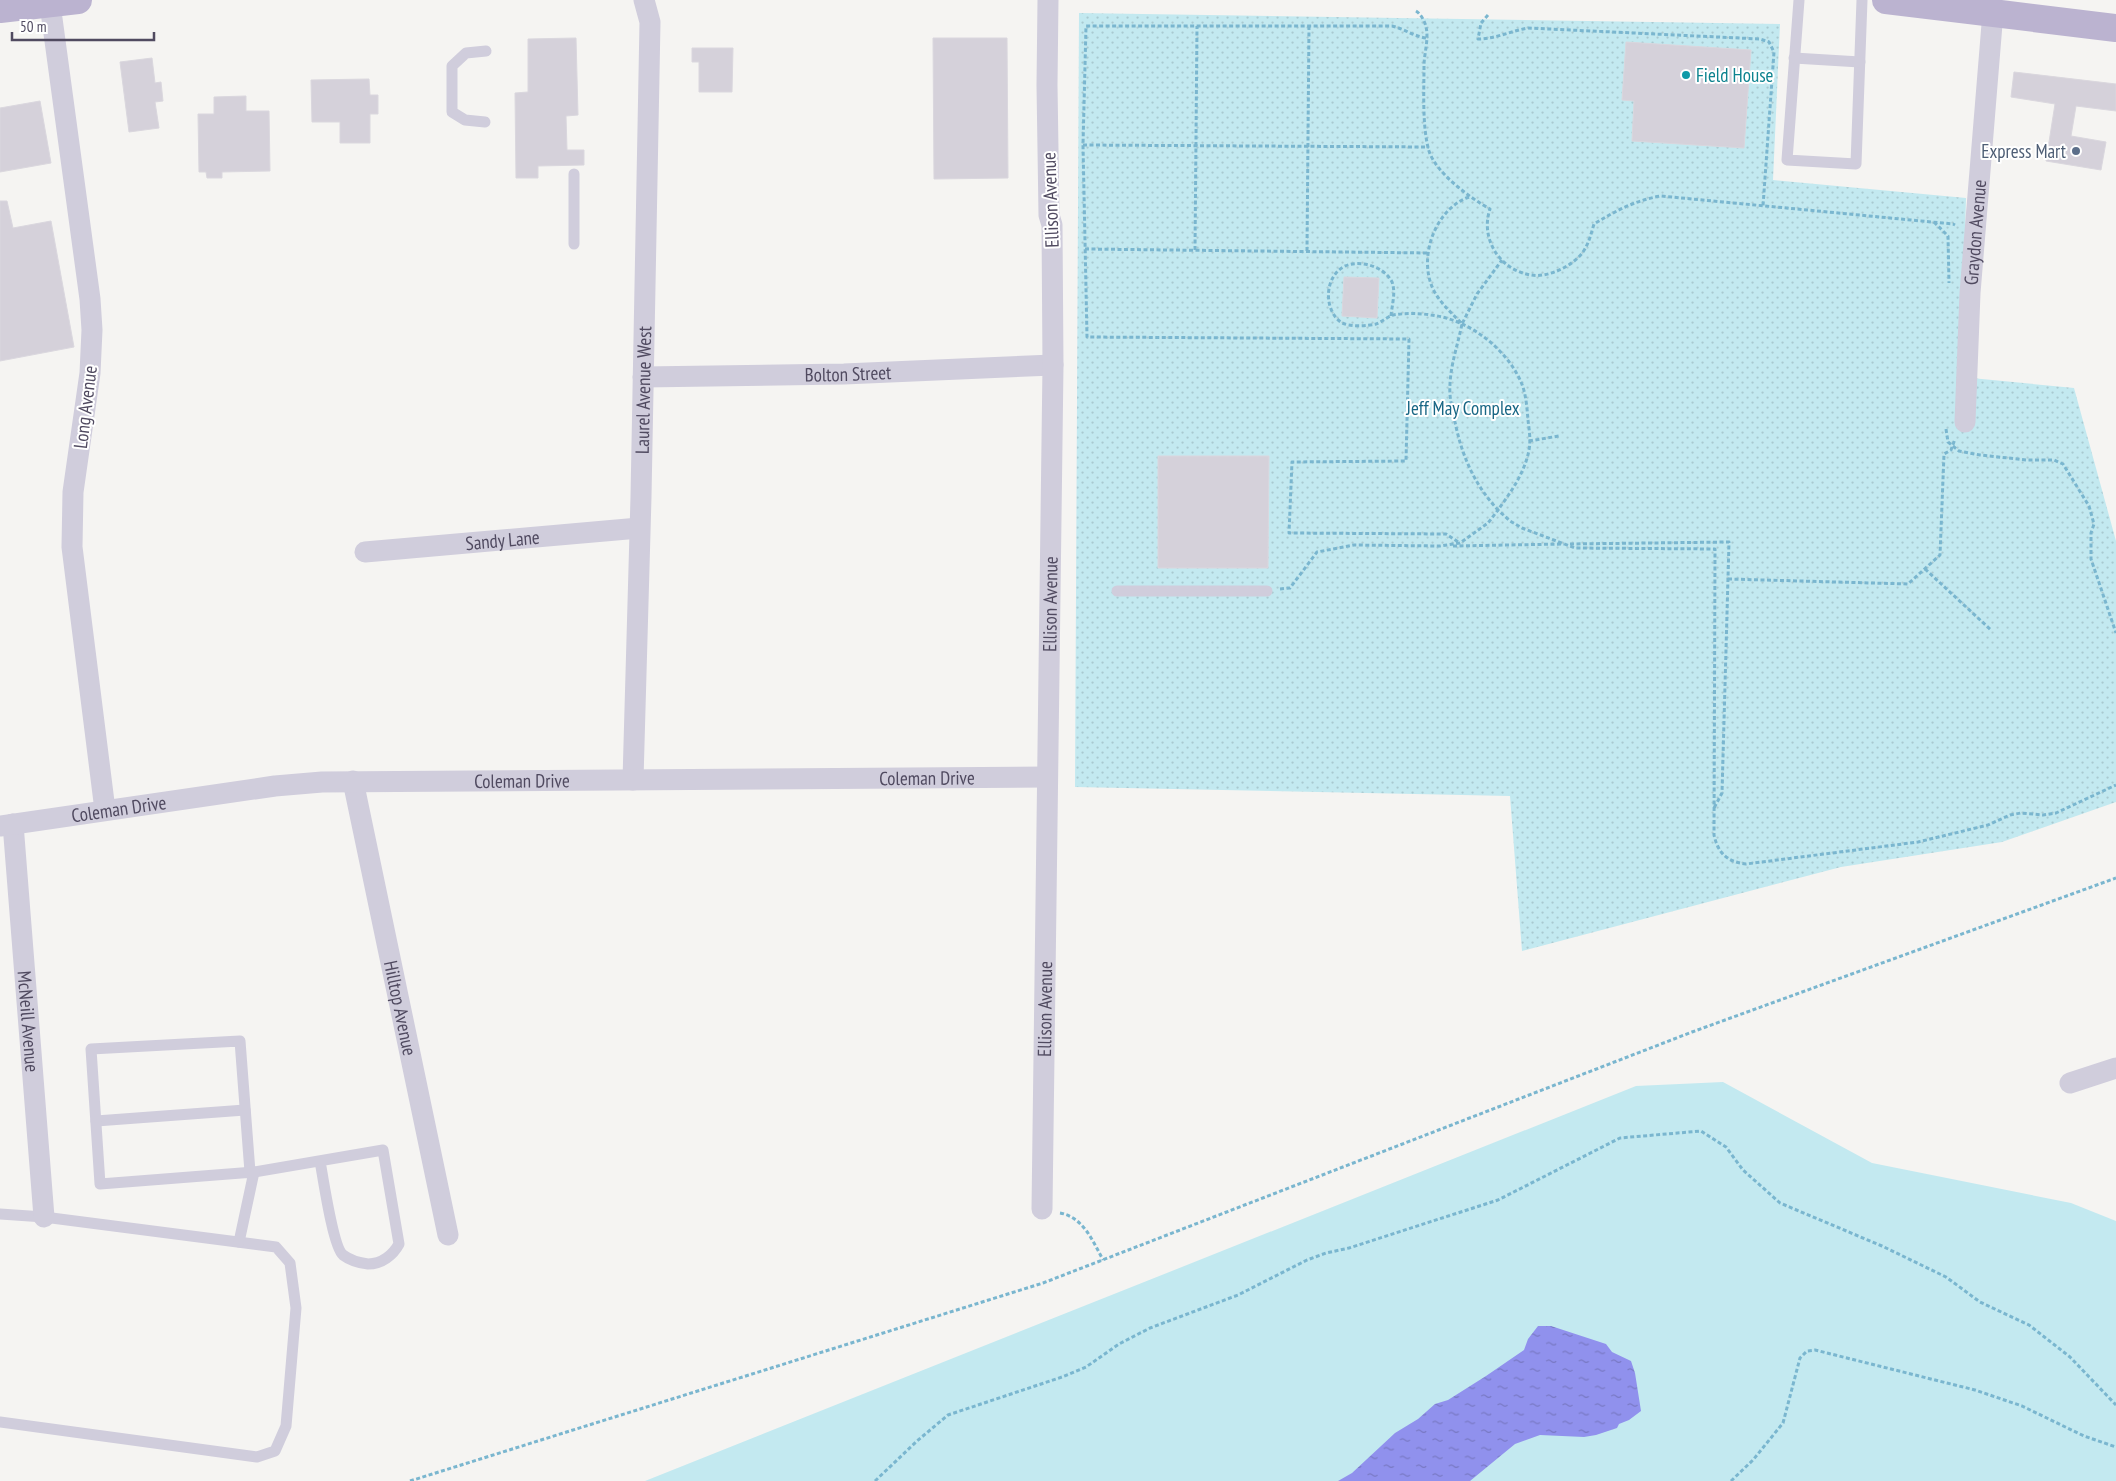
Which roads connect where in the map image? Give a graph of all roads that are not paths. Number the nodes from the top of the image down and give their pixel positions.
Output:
1 (78, 0) edge
2 (644, 0) edge
3 (1048, 0) edge
4 (1798, 0) edge
5 (1862, 0) edge
6 (1886, 0) edge
7 (50, 4) junction
8 (0, 9) edge
9 (1994, 12) junction
10 (2116, 28) edge
11 (486, 51) dead end
12 (1794, 58) junction
13 (1860, 62) junction
14 (485, 122) dead end
15 (574, 174) dead end
16 (574, 244) dead end
17 (1053, 365) junction
18 (643, 377) junction
19 (1955, 426) road end
20 (639, 528) junction
21 (365, 552) dead end
22 (1117, 591) dead end
23 (1266, 591) road end
24 (1047, 777) junction
25 (633, 780) junction
26 (353, 781) junction
27 (105, 810) junction
28 (6, 825) edge
29 (2116, 1068) edge
30 (2070, 1083) dead end
31 (245, 1110) junction
32 (96, 1121) junction
33 (320, 1161) junction
34 (252, 1172) junction
35 (1042, 1209) road end
36 (0, 1214) edge
37 (44, 1217) junction
38 (448, 1235) dead end
39 (239, 1242) junction
40 (0, 1422) edge

1 - 7 main road
2 - 18 street, Laurel Avenue West
3 - 17 street, Ellison Avenue
4 - 12 lane
5 - 13 lane
6 - 9 main road
7 - 8 main road
7 - 27 street, Long Avenue
9 - 10 main road
9 - 19 street, Graydon Avenue
11 - 14 lane
12 - 13 lane
12 - 13 lane
15 - 16 lane
17 - 18 street, Bolton Street
17 - 24 street, Ellison Avenue
18 - 20 street, Laurel Avenue West
20 - 21 street, Sandy Lane
20 - 25 street, Laurel Avenue West
22 - 23 lane
24 - 25 street, Coleman Drive
24 - 35 street, Ellison Avenue
25 - 26 street, Coleman Drive
26 - 27 street, Coleman Drive
26 - 38 street, Hilltop Avenue
27 - 28 street, Coleman Drive
28 - 37 street, McNeill Avenue
29 - 30 street
31 - 32 lane
31 - 32 lane
31 - 34 lane
32 - 34 lane
33 - 33 lane
33 - 34 lane
34 - 39 lane
36 - 37 lane
37 - 39 lane
39 - 40 lane

